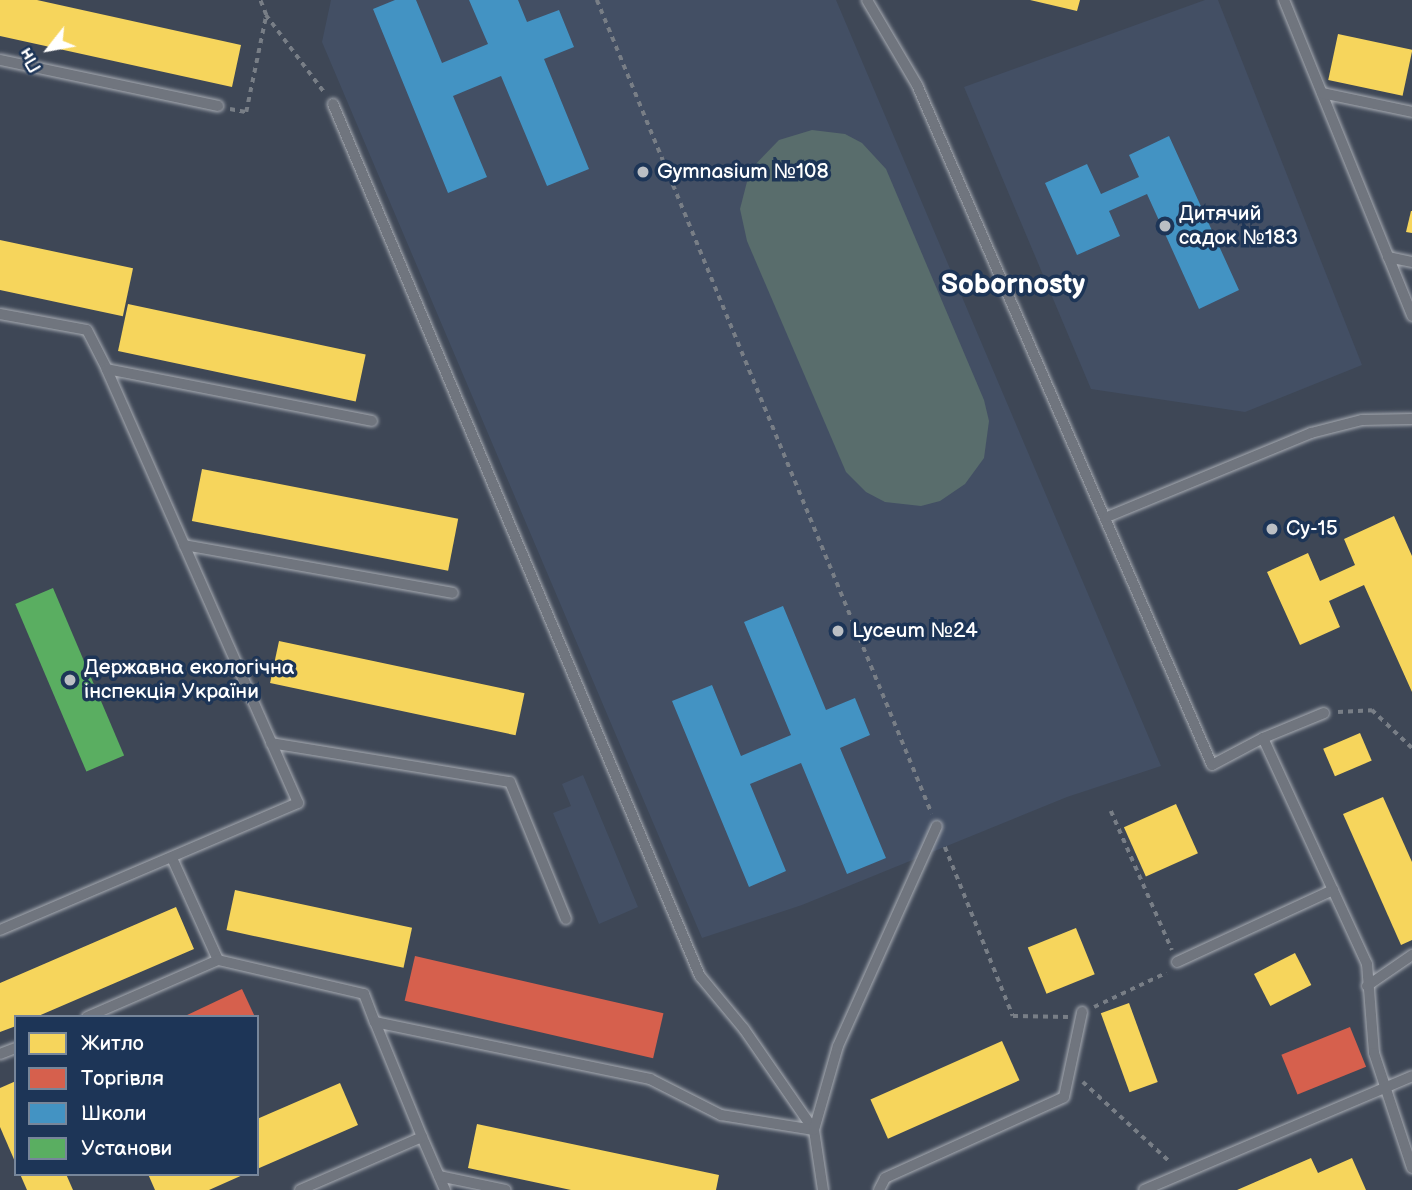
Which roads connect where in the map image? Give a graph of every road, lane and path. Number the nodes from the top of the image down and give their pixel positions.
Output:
1 (260, 0) edge
2 (597, 0) edge
3 (867, 0) edge
4 (1284, 0) edge
5 (266, 15) junction
6 (0, 60) edge
7 (1322, 93) junction
8 (333, 104) joint
9 (218, 106) joint
10 (1412, 112) edge
11 (1388, 257) junction
12 (1412, 262) edge
13 (0, 314) edge
14 (1412, 316) edge
15 (107, 369) junction
16 (1412, 419) edge
17 (372, 421) dead end
18 (1107, 517) junction
19 (184, 545) junction
20 (453, 593) dead end
21 (1324, 713) joint
22 (1263, 738) junction
23 (271, 743) junction
24 (1412, 748) edge
25 (1111, 811) dead end
26 (937, 826) junction
27 (173, 858) junction
28 (1334, 890) junction
29 (566, 919) dead end
30 (0, 930) edge
31 (1412, 955) edge
32 (218, 960) junction
33 (1177, 962) junction
34 (1367, 986) junction
35 (1082, 1012) joint
36 (92, 1015) edge
37 (375, 1022) junction
38 (1069, 1030) dead end
39 (1070, 1068) junction
40 (1412, 1076) edge
41 (1385, 1087) junction
42 (814, 1130) junction
43 (422, 1137) junction
44 (1412, 1168) edge
45 (1184, 1173) junction
46 (439, 1176) junction
47 (300, 1190) edge
48 (445, 1190) edge
49 (506, 1190) edge
50 (823, 1190) edge
51 (879, 1190) edge
52 (1144, 1190) edge

1 - 5 path
2 - 26 path
3 - 18 lane
4 - 7 lane
5 - 8 path
5 - 9 path
6 - 9 lane
7 - 10 lane
7 - 11 lane
8 - 42 lane
11 - 12 lane
11 - 14 lane
13 - 15 lane
15 - 17 lane
15 - 19 lane
16 - 18 lane
18 - 22 lane
19 - 20 lane
19 - 23 lane
21 - 22 lane
21 - 24 path
22 - 28 lane
23 - 27 lane
23 - 29 lane
25 - 33 path
26 - 38 path
26 - 42 lane
27 - 30 lane
27 - 32 lane
28 - 33 lane
28 - 34 lane
31 - 34 lane
32 - 36 lane
32 - 37 lane
33 - 35 path
34 - 41 lane
35 - 39 lane
37 - 42 lane
37 - 43 lane
39 - 45 path
39 - 51 lane
40 - 41 lane
41 - 44 lane
41 - 45 lane
42 - 50 lane
43 - 46 lane
43 - 47 lane
45 - 52 lane
46 - 48 lane
46 - 49 lane

